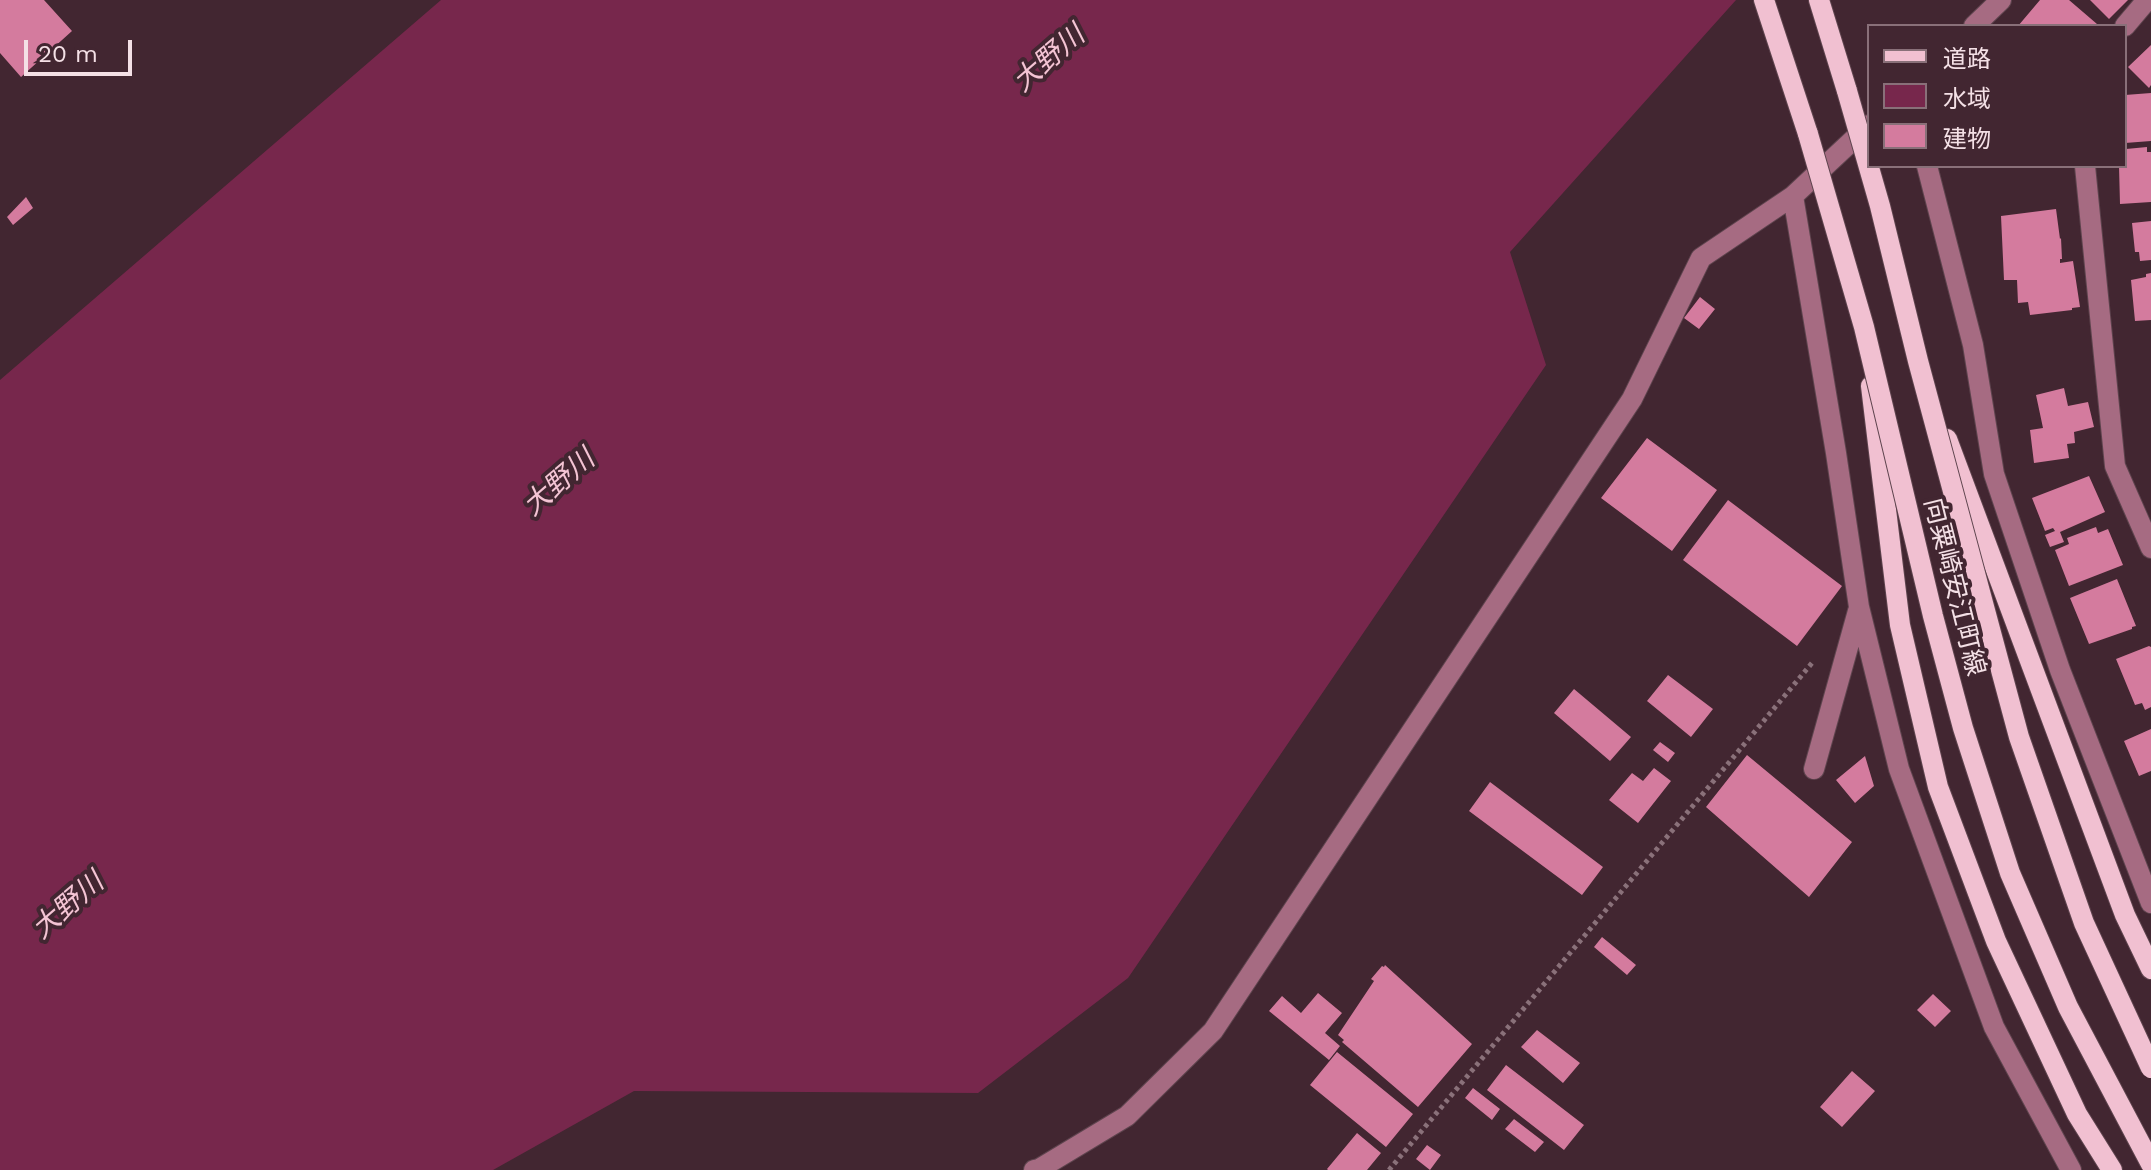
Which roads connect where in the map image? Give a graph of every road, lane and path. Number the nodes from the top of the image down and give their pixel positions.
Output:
1 (1764, 0) edge
2 (1819, 0) edge
3 (2001, 0) edge
4 (2147, 0) edge
5 (1976, 24) edge
6 (2127, 24) edge
7 (1867, 127) edge
8 (1867, 162) edge
9 (1869, 168) edge
10 (1928, 168) edge
11 (2085, 168) edge
12 (1793, 196) junction
13 (1864, 327) junction
14 (1918, 361) junction
15 (2151, 548) edge
16 (1859, 607) junction
17 (1818, 656) dead end
18 (1814, 769) dead end
19 (2151, 903) edge
20 (2151, 969) edge
21 (2151, 1068) edge
22 (2151, 1164) edge
23 (1034, 1170) edge
24 (1389, 1170) edge
25 (2071, 1170) edge
26 (2112, 1170) edge

1 - 13 main road, 向粟崎安江町線, bridge
2 - 8 main road, 向粟崎安江町線, bridge
3 - 5 street
4 - 6 street
7 - 12 street
9 - 14 main road, 向粟崎安江町線, bridge
10 - 19 street
11 - 15 street
12 - 16 street
12 - 23 street
13 - 22 main road, 向粟崎安江町線, bridge
13 - 26 main road, bridge
14 - 20 main road, bridge
14 - 21 main road, 向粟崎安江町線, bridge
16 - 18 street
16 - 25 street
17 - 24 path

